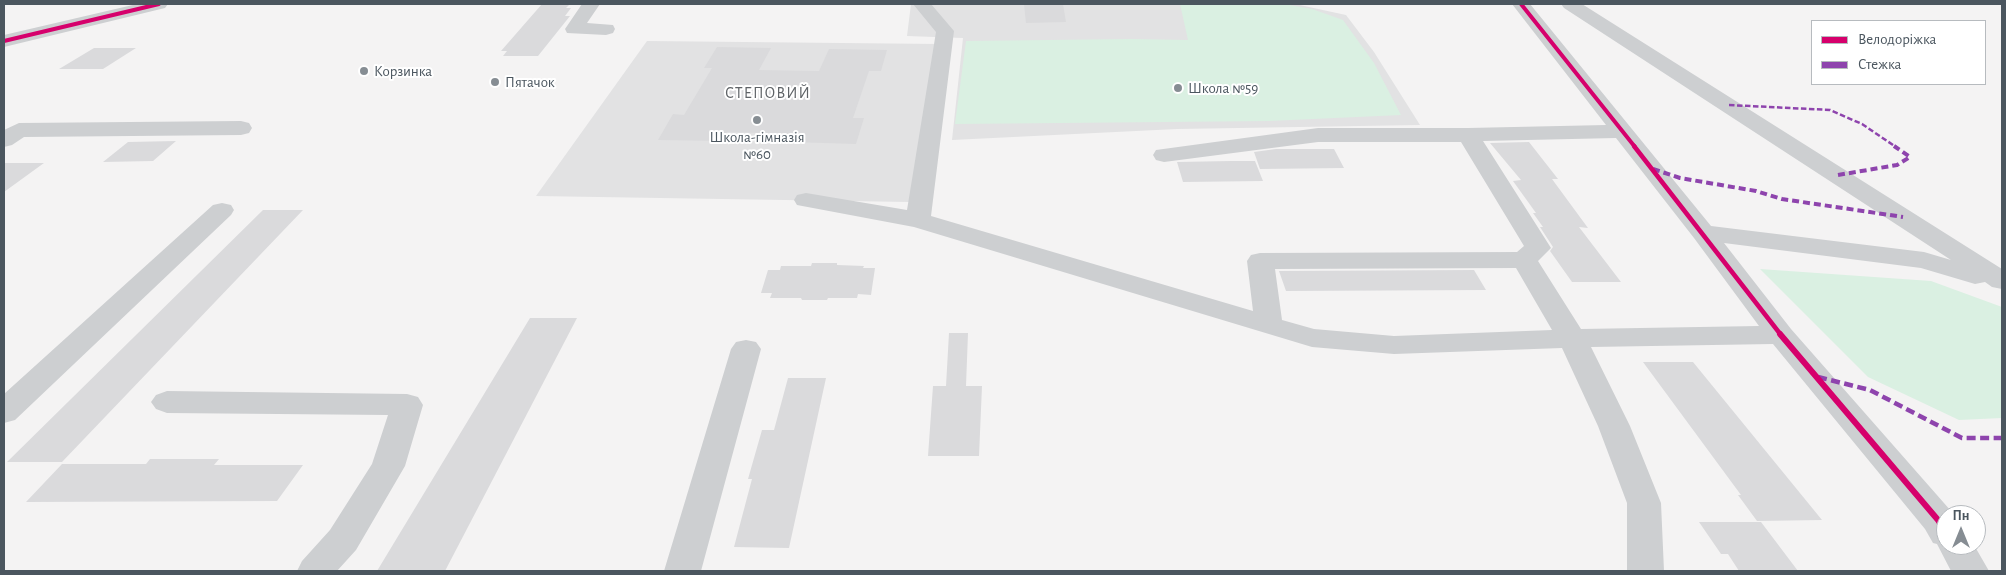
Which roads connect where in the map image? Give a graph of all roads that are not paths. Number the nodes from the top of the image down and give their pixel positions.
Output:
1 (159, 4) edge
2 (591, 4) edge
3 (922, 4) edge
4 (1521, 4) edge
5 (1570, 4) edge
6 (606, 29) dead end
7 (4, 41) edge
8 (241, 128) dead end
9 (1622, 131) junction
10 (1468, 135) junction
11 (4, 140) edge
12 (1164, 155) dead end
13 (806, 200) dead end
14 (222, 210) dead end
15 (918, 220) junction
16 (1704, 233) junction
17 (1524, 260) junction
18 (2002, 281) edge
19 (2002, 287) edge
20 (1269, 326) junction
21 (1781, 335) junction
22 (1572, 338) junction
23 (746, 349) dead end
24 (167, 402) dead end
25 (4, 412) edge
26 (1936, 518) edge
27 (1961, 555) edge
28 (315, 571) edge
29 (682, 571) edge
30 (1645, 571) edge
31 (1971, 571) edge

1 - 7 street
2 - 6 street
3 - 15 street
4 - 9 street
5 - 18 street
8 - 11 street
9 - 10 street
9 - 16 street
10 - 12 street
10 - 17 street
13 - 15 street
14 - 25 street
15 - 20 street
16 - 19 street
16 - 21 street
17 - 20 street
17 - 22 street
20 - 22 street
21 - 22 street
21 - 26 street
22 - 30 street
23 - 29 street
24 - 28 street
27 - 31 street

